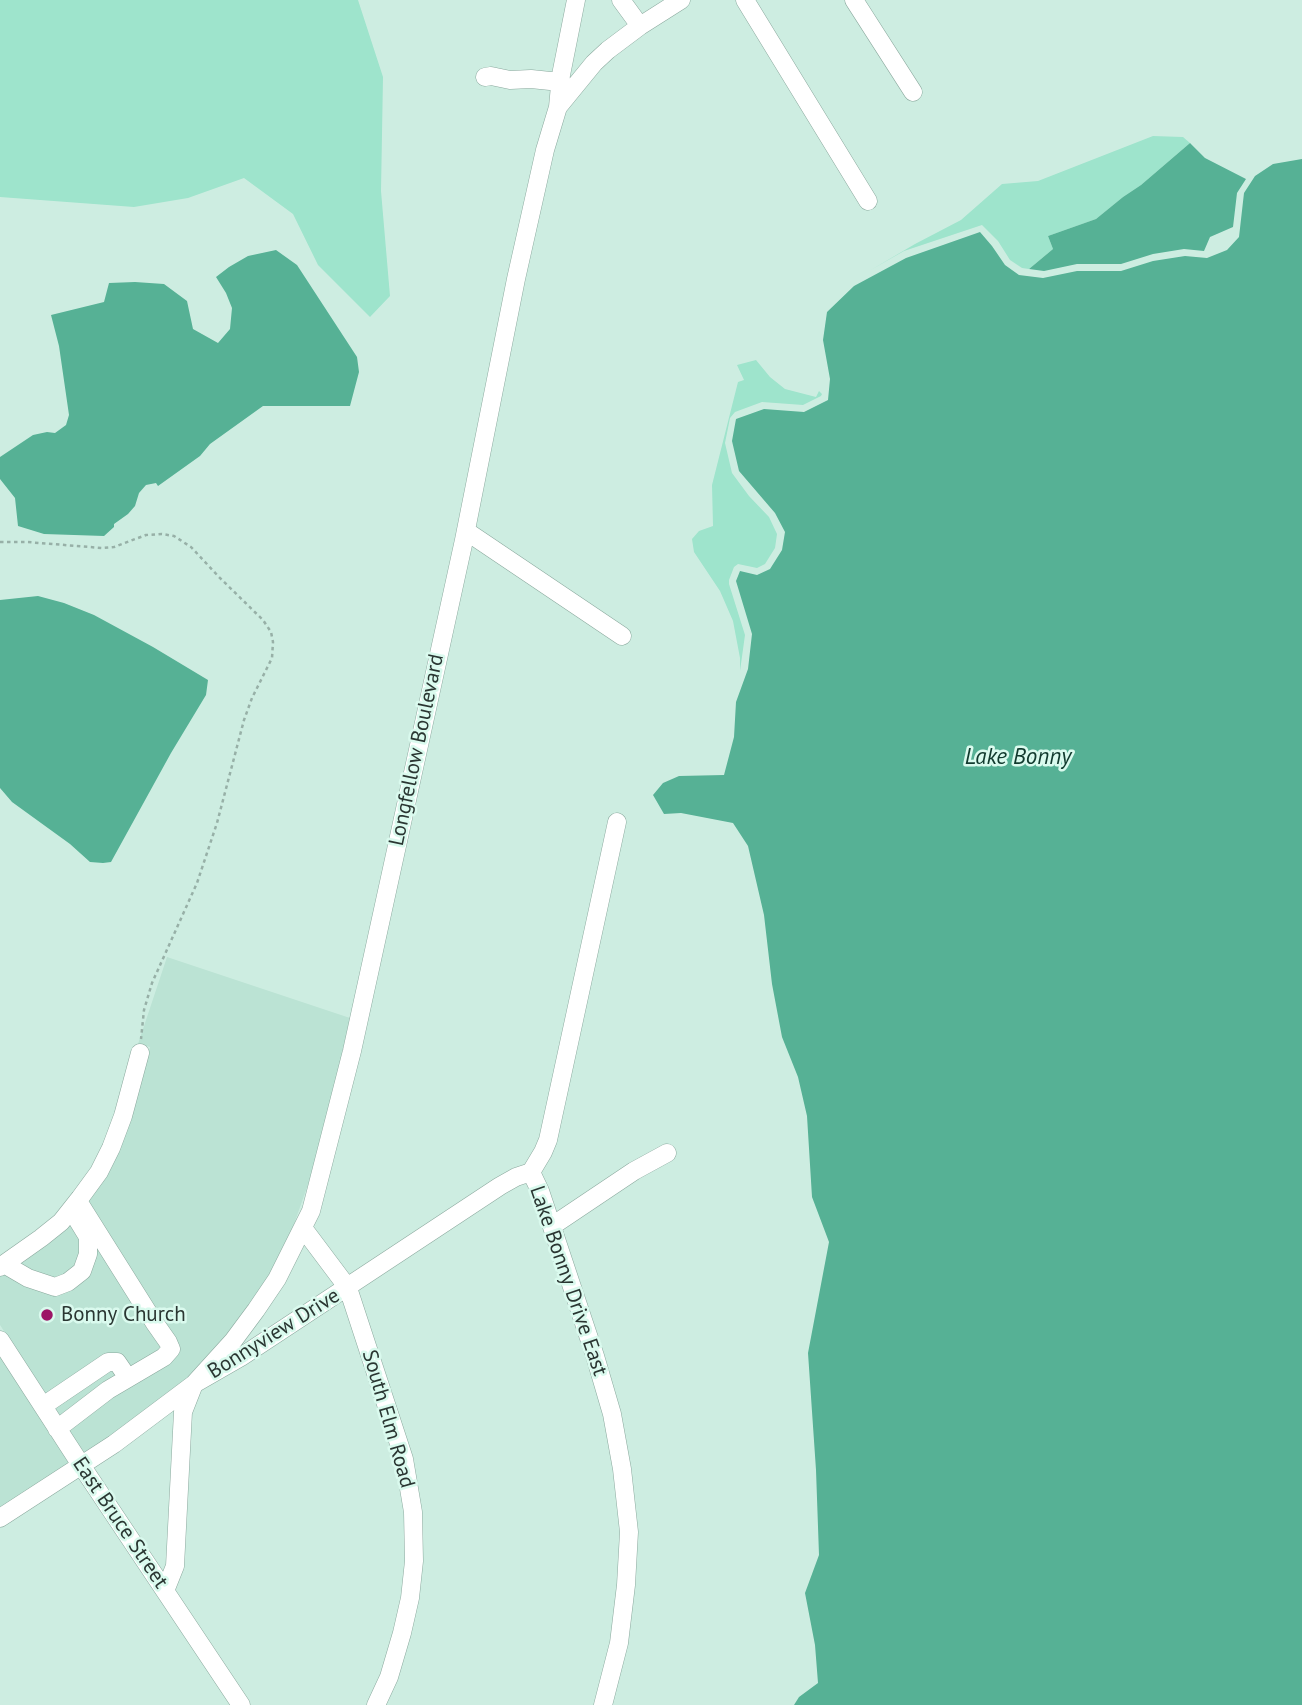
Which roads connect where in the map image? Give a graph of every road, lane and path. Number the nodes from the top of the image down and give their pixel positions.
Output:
1 (576, 0) edge
2 (621, 0) edge
3 (681, 0) edge
4 (745, 0) edge
5 (854, 0) edge
6 (640, 26) junction
7 (485, 78) dead end
8 (560, 82) junction
9 (912, 92) dead end
10 (558, 107) junction
11 (868, 201) dead end
12 (466, 531) junction
13 (0, 541) edge
14 (622, 636) dead end
15 (617, 822) dead end
16 (140, 1053) joint
17 (667, 1153) dead end
18 (531, 1172) junction
19 (74, 1205) junction
20 (552, 1226) junction
21 (303, 1228) junction
22 (2, 1266) edge
23 (348, 1288) junction
24 (0, 1340) edge
25 (128, 1378) junction
26 (194, 1384) junction
27 (43, 1406) junction
28 (57, 1429) junction
29 (81, 1465) junction
30 (0, 1518) edge
31 (165, 1591) junction
32 (241, 1705) edge
33 (376, 1705) edge
34 (603, 1705) edge

1 - 8 street
2 - 6 street
3 - 6 street, Longfellow Boulevard
4 - 11 street
5 - 9 street
6 - 10 street, Longfellow Boulevard
7 - 8 street
8 - 10 street
10 - 12 street, Longfellow Boulevard
12 - 14 street
12 - 21 street, Longfellow Boulevard
13 - 16 path
15 - 18 street, Lake Bonny Drive East
16 - 19 street
17 - 20 street
18 - 20 street, Lake Bonny Drive East
18 - 23 street, Bonnyview Drive
19 - 22 street
19 - 22 street
19 - 25 street
20 - 34 street, Lake Bonny Drive East
21 - 23 street, South Elm Road
21 - 26 street, Longfellow Boulevard
23 - 26 street, Bonnyview Drive
23 - 33 street, South Elm Road
24 - 27 street, East Bruce Street
25 - 27 street
25 - 28 street
26 - 29 street, Longfellow Boulevard
26 - 31 street, Bonnyview Drive
27 - 28 street, East Bruce Street
28 - 29 street, East Bruce Street
29 - 30 street, Longfellow Boulevard
29 - 31 street, East Bruce Street
31 - 32 street, East Bruce Street

